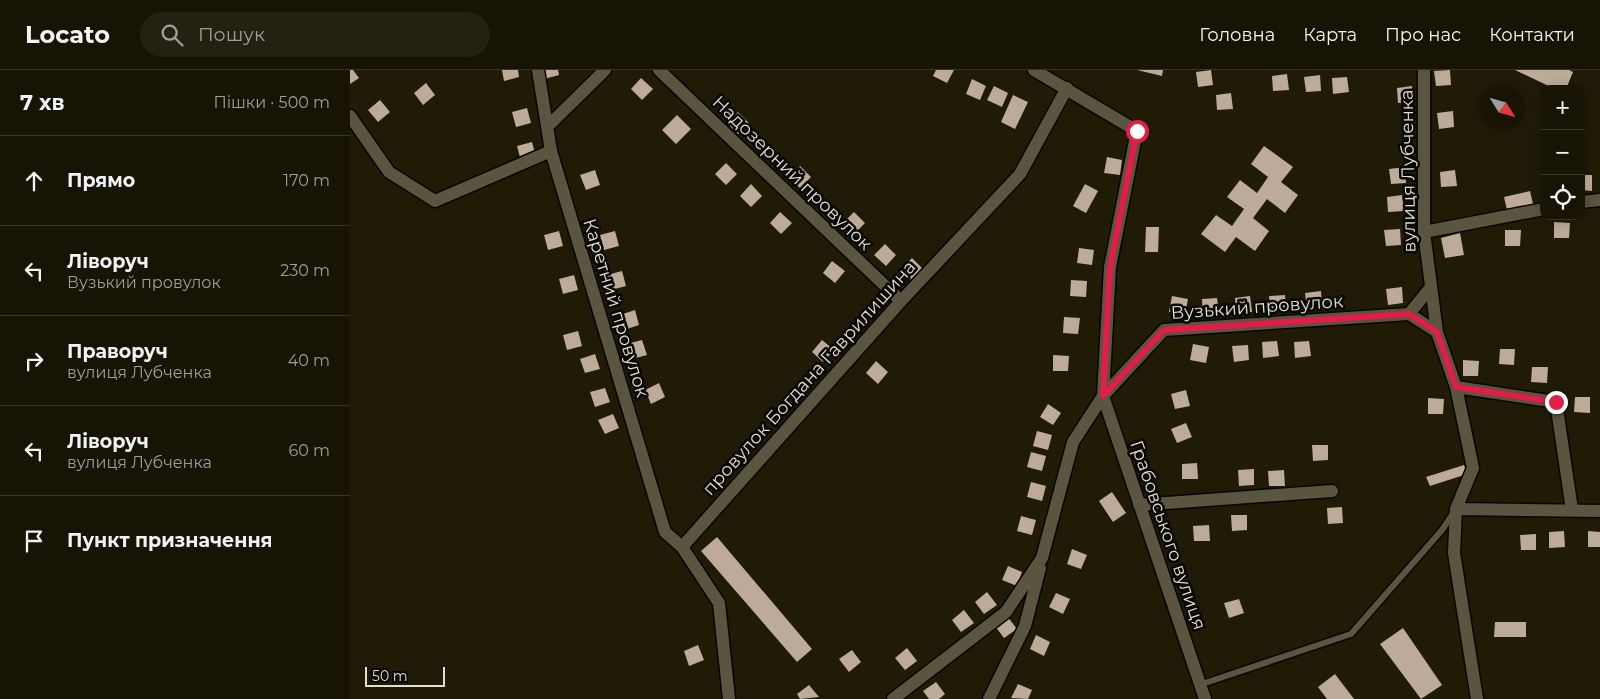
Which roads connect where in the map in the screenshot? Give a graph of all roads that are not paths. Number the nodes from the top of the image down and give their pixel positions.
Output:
1 (538, 70) edge
2 (605, 70) edge
3 (659, 70) edge
4 (1034, 70) edge
5 (1424, 70) edge
6 (1050, 73) edge
7 (1067, 88) junction
8 (350, 116) edge
9 (547, 127) junction
10 (551, 151) junction
11 (1600, 200) edge
12 (1585, 202) edge
13 (1540, 210) edge
14 (1424, 232) junction
15 (1431, 287) junction
16 (901, 301) junction
17 (1409, 314) junction
18 (1437, 332) junction
19 (1456, 387) junction
20 (1103, 396) junction
21 (1332, 492) dead end
22 (1139, 505) junction
23 (1456, 509) junction
24 (1572, 510) junction
25 (1600, 511) edge
26 (682, 546) junction
27 (1042, 558) junction
28 (1202, 684) junction
29 (729, 699) edge
30 (893, 699) edge
31 (989, 699) edge
32 (1205, 699) edge
33 (1478, 699) edge

1 - 9 street, Каретний провулок
2 - 9 street
3 - 16 street, Надозерний провулок
4 - 6 street
5 - 14 street, вулиця Лубченка
6 - 7 street
7 - 16 street, провулок Богдана Гаврилишина
7 - 20 street
8 - 10 street
9 - 10 street, Каретний провулок
10 - 26 street, Каретний провулок
11 - 12 street
13 - 14 street
14 - 15 street, вулиця Лубченка
15 - 17 street
15 - 18 street, вулиця Лубченка
16 - 26 street, провулок Богдана Гаврилишина
17 - 18 street
17 - 20 street, Вузький провулок
18 - 19 street, вулиця Лубченка
19 - 23 street, вулиця Лубченка
19 - 24 street
20 - 22 street, Грабовського вулиця
20 - 27 street, Вузький провулок
21 - 22 street
22 - 28 street, Грабовського вулиця
23 - 24 street
23 - 28 lane
23 - 33 street, вулиця Лубченка
24 - 25 street
26 - 29 street, Каретний провулок
27 - 30 street
27 - 31 street, Вузький провулок
28 - 32 street, Грабовського вулиця

